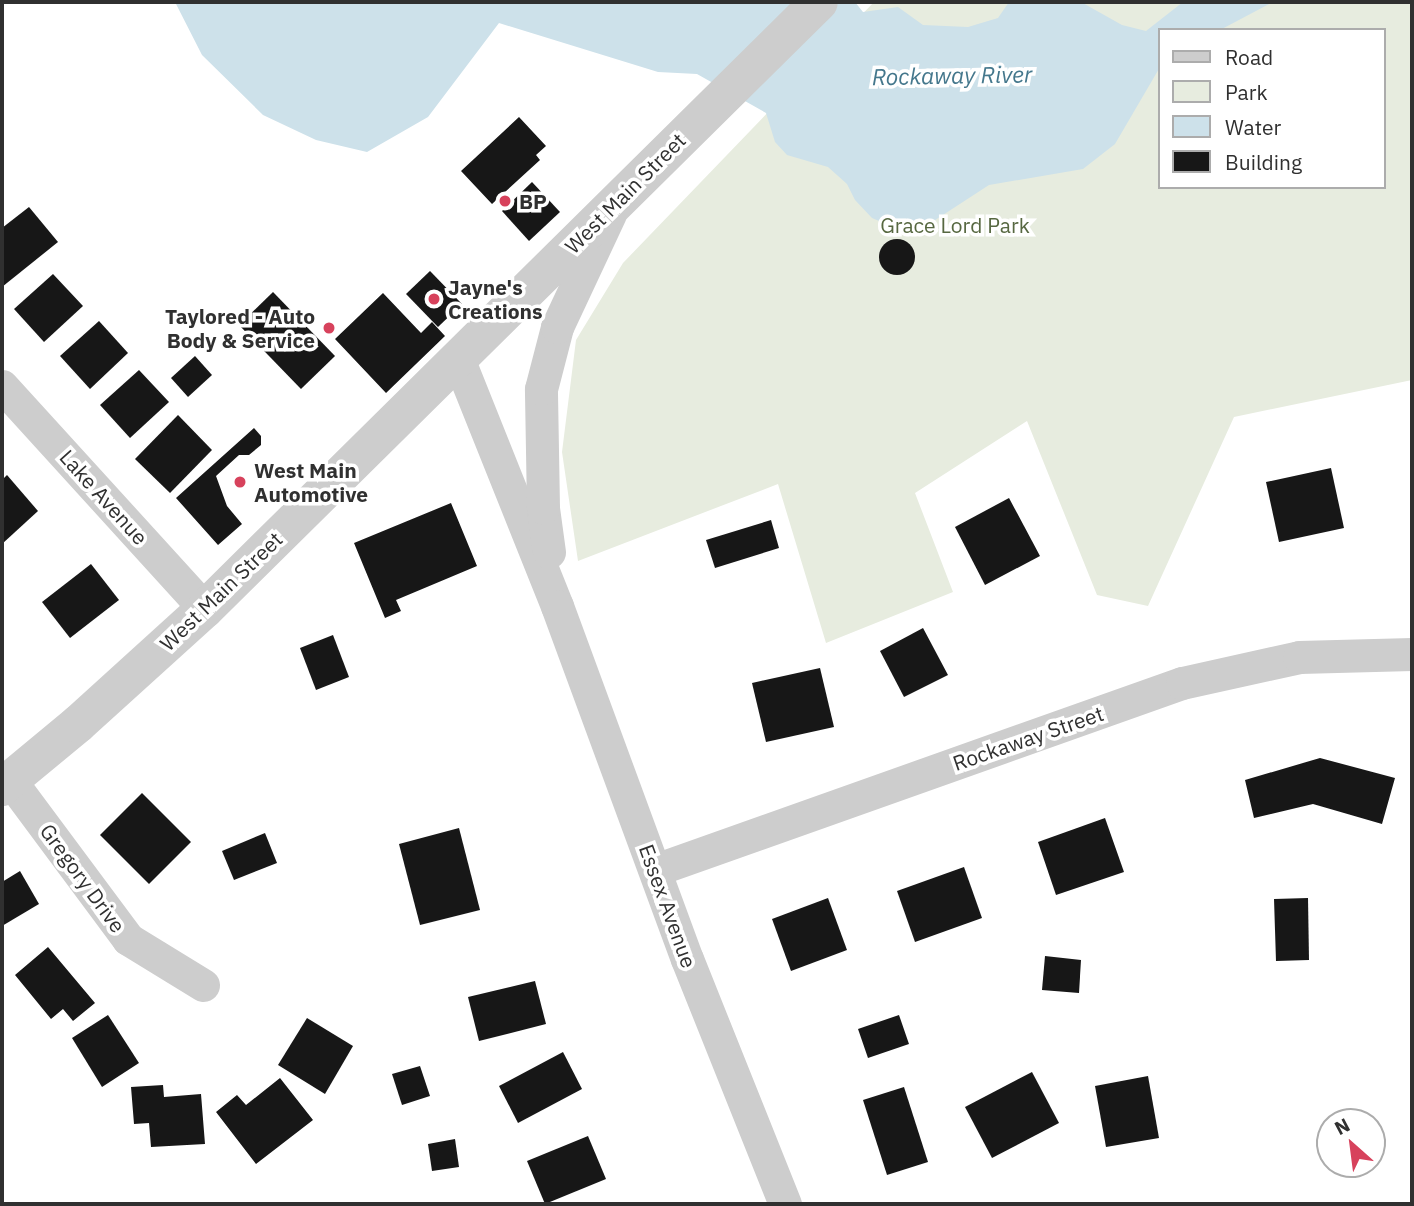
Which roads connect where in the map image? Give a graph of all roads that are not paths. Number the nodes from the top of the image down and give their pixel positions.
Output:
1 (819, 2) edge
2 (617, 198) junction
3 (459, 360) junction
4 (2, 386) edge
5 (557, 606) junction
6 (205, 609) junction
7 (1412, 654) edge
8 (6, 783) edge
9 (654, 870) junction
10 (203, 985) dead end
11 (785, 1204) edge

1 - 2 street, West Main Street
2 - 3 street, West Main Street
2 - 5 street, Essex Avenue
3 - 5 street, Essex Avenue
3 - 6 street, West Main Street
4 - 6 street, Lake Avenue
5 - 9 street, Essex Avenue
6 - 8 street, West Main Street
7 - 9 street, Rockaway Street
8 - 10 street, Gregory Drive
9 - 11 street, Essex Avenue

